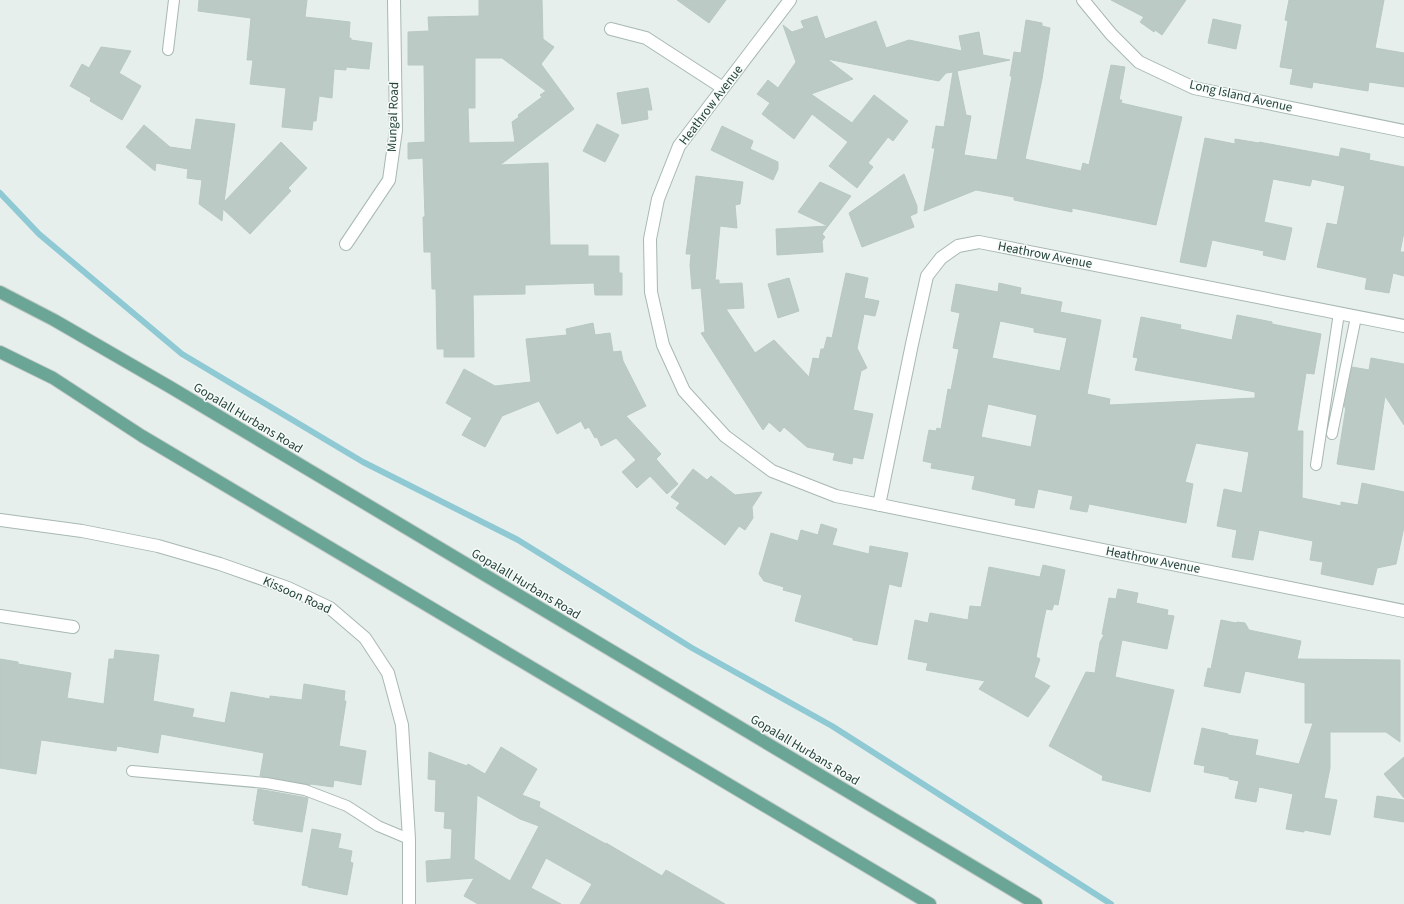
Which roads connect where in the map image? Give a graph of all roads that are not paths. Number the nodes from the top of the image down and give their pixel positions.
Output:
1 (174, 0) edge
2 (394, 0) edge
3 (790, 0) edge
4 (1083, 0) edge
5 (611, 29) dead end
6 (168, 50) dead end
7 (723, 88) junction
8 (1404, 131) edge
9 (346, 244) dead end
10 (0, 292) edge
11 (1339, 313) junction
12 (1356, 317) junction
13 (1404, 326) edge
14 (0, 352) edge
15 (0, 362) edge
16 (53, 378) junction
17 (1332, 434) dead end
18 (1316, 465) dead end
19 (878, 505) junction
20 (0, 520) edge
21 (1404, 611) edge
22 (0, 616) edge
23 (73, 627) dead end
24 (132, 770) dead end
25 (408, 839) junction
26 (409, 904) edge
27 (930, 904) edge
28 (1036, 904) edge

1 - 6 lane
2 - 9 street, Mungal Road
3 - 7 street, Heathrow Avenue
4 - 8 street, Long Island Avenue
5 - 7 street
7 - 19 street, Heathrow Avenue
10 - 28 main road, Gopalall Hurbans Road
11 - 12 street, Heathrow Avenue
11 - 18 lane
11 - 19 street, Heathrow Avenue
12 - 13 street, Heathrow Avenue
12 - 17 lane
14 - 16 main road
15 - 16 main road
16 - 27 main road
19 - 21 street, Heathrow Avenue
20 - 25 street, Kissoon Road
22 - 23 street
24 - 25 lane
25 - 26 street, Kissoon Road

